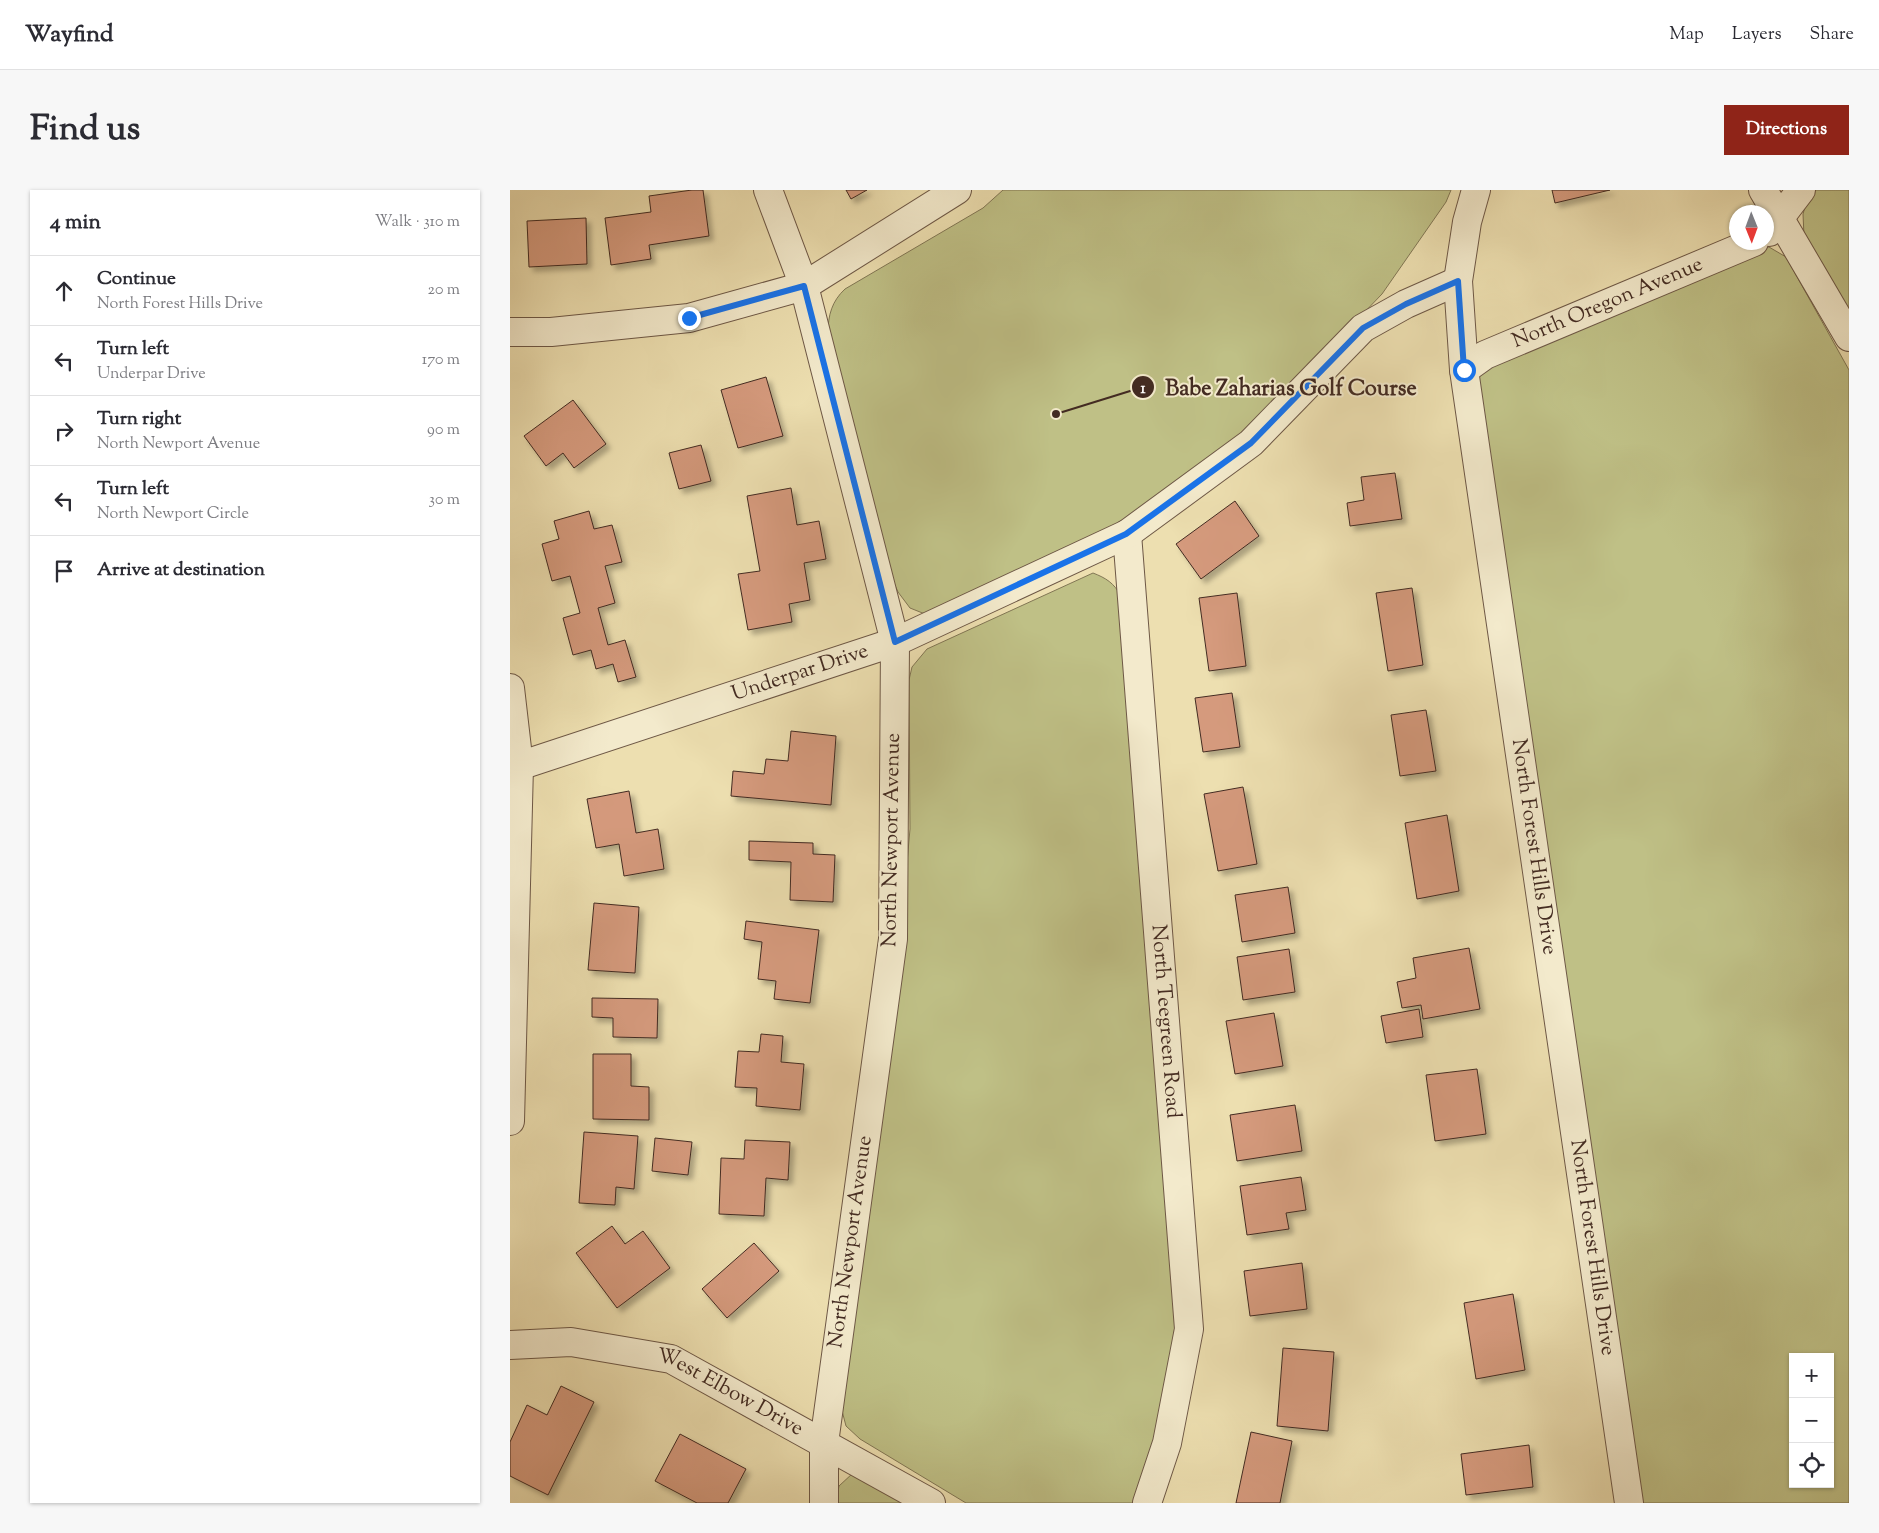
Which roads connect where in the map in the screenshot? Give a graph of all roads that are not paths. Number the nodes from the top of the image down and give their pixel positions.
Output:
1 (768, 190) edge
2 (957, 190) edge
3 (1476, 190) edge
4 (1763, 190) edge
5 (1801, 190) edge
6 (1767, 205) edge
7 (1774, 226) edge
8 (1774, 228) edge
9 (1735, 250) edge
10 (1458, 281) junction
11 (804, 286) junction
12 (510, 332) edge
13 (1849, 337) edge
14 (1464, 370) junction
15 (1126, 534) junction
16 (895, 642) junction
17 (510, 688) edge
18 (519, 766) junction
19 (510, 1121) edge
20 (510, 1345) edge
21 (824, 1443) junction
22 (824, 1503) edge
23 (931, 1503) edge
24 (1147, 1503) edge
25 (1629, 1503) edge

1 - 11 street, North Newport Avenue
2 - 11 street
3 - 10 street, North Forest Hills Drive
4 - 6 street
5 - 7 street
8 - 13 street
9 - 14 street, North Oregon Avenue
10 - 14 street, North Forest Hills Drive
10 - 15 street, Underpar Drive
11 - 12 street
11 - 16 street, North Newport Avenue
14 - 25 street, North Forest Hills Drive
15 - 16 street, Underpar Drive
15 - 24 street, North Teegreen Road
16 - 18 street, Underpar Drive
16 - 21 street, North Newport Avenue
17 - 18 street
18 - 19 street
20 - 21 street, West Elbow Drive
21 - 22 street, North Newport Avenue
21 - 23 street, West Elbow Drive

